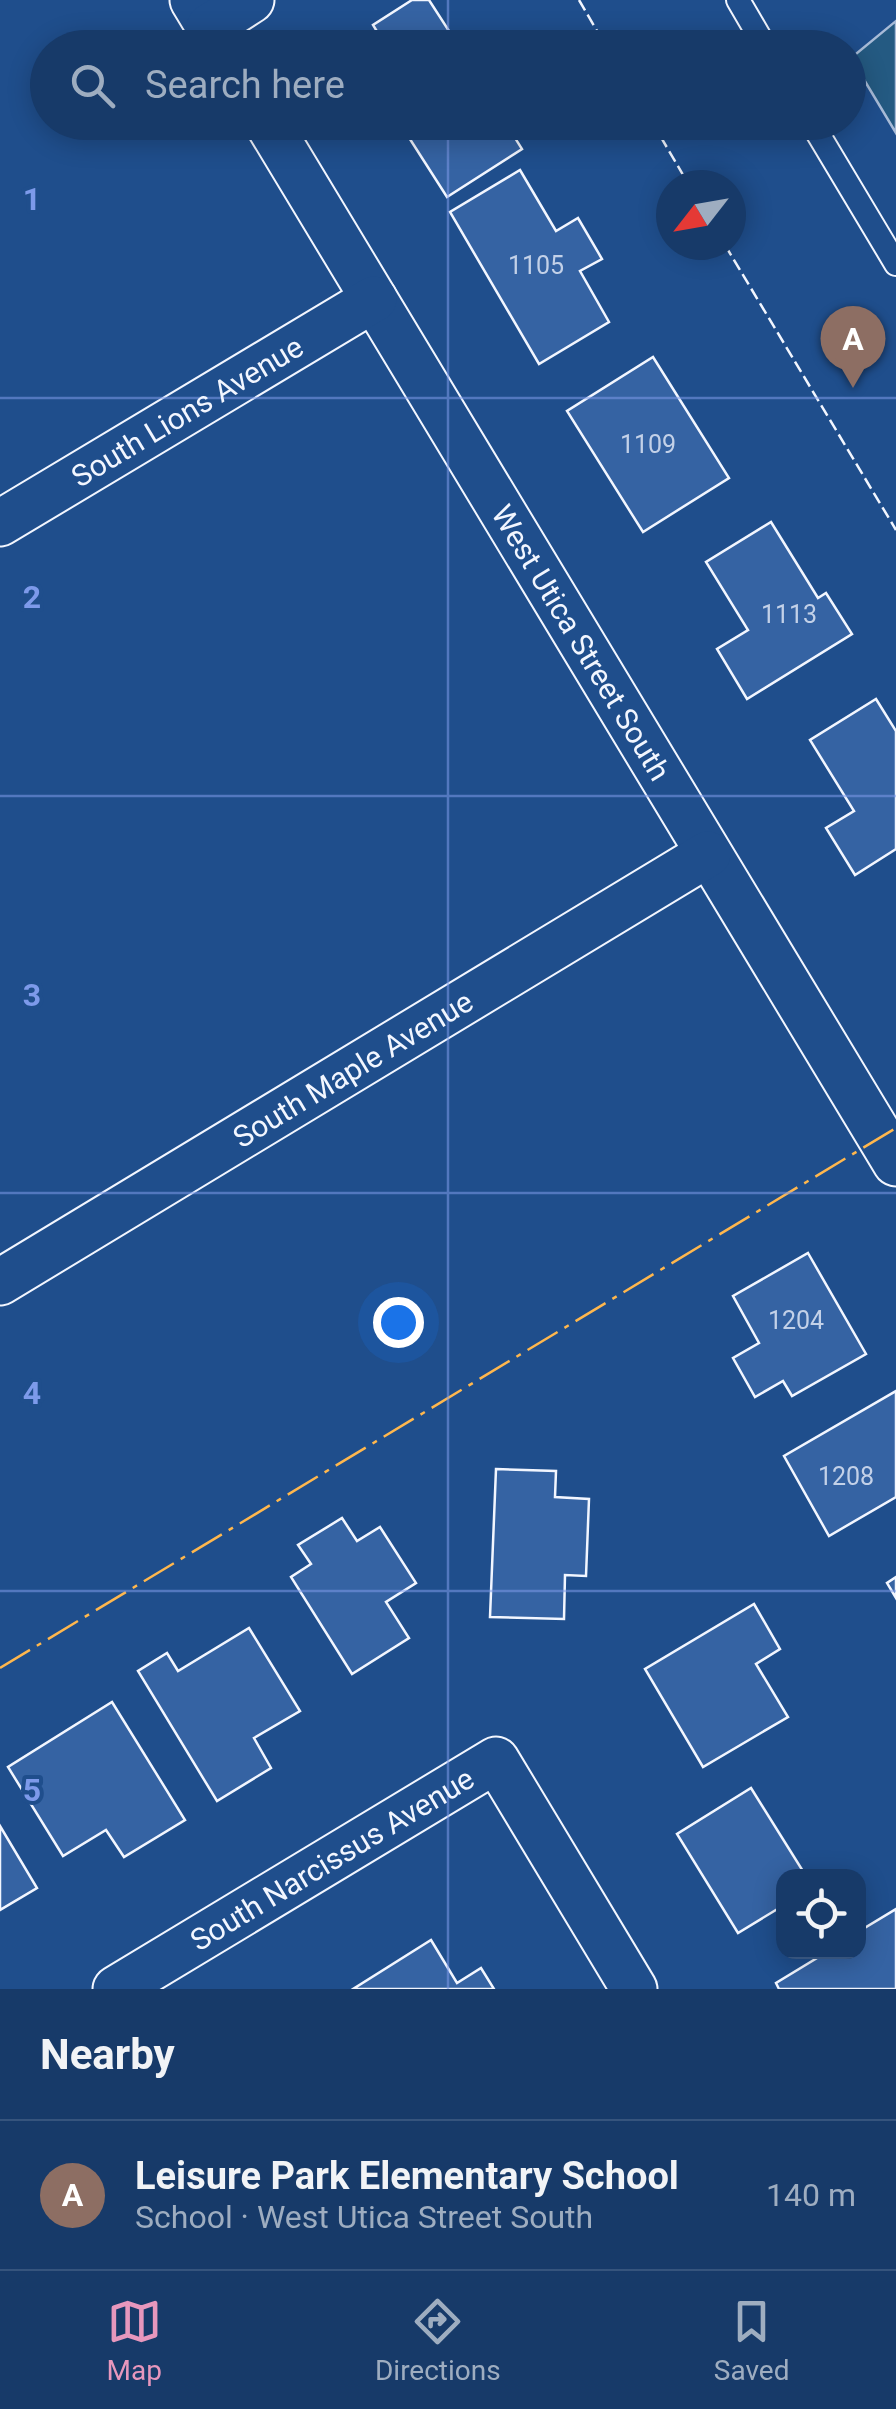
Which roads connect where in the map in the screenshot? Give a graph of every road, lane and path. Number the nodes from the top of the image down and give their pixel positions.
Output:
1 (251, 0) edge
2 (738, 0) edge
3 (208, 25) edge
4 (756, 30) edge
5 (278, 140) edge
6 (822, 140) edge
7 (896, 264) edge
8 (374, 299) junction
9 (0, 523) edge
10 (708, 854) junction
11 (896, 1164) edge
12 (0, 1282) edge
13 (116, 1989) edge
14 (634, 1989) edge

1 - 3 street
2 - 4 lane
5 - 8 street, West Utica Street South
6 - 7 lane
8 - 9 street, South Lions Avenue
8 - 10 street, West Utica Street South
10 - 11 street, West Utica Street South
10 - 12 street, South Maple Avenue
13 - 14 street, South Narcissus Avenue

